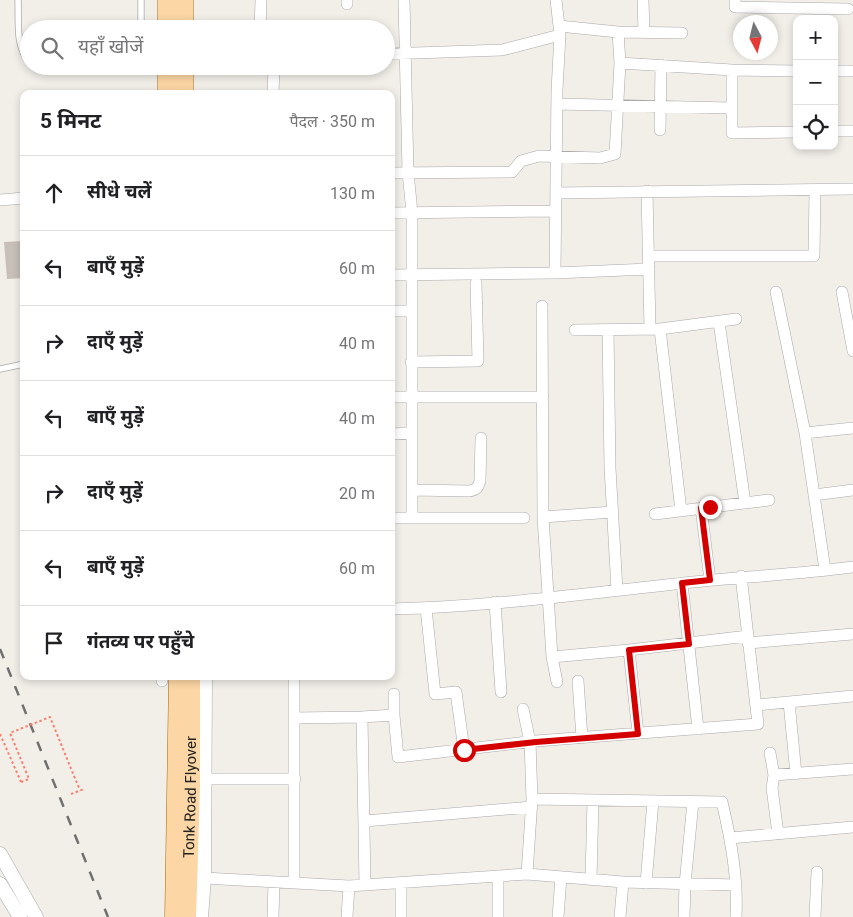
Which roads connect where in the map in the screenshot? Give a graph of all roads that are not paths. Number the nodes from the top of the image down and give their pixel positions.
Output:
1 (18, 0) edge
2 (141, 0) edge
3 (167, 0) edge
4 (184, 0) edge
5 (260, 0) edge
6 (404, 0) edge
7 (556, 0) edge
8 (643, 0) edge
9 (735, 0) edge
10 (848, 8) dead end
11 (141, 20) edge
12 (167, 20) edge
13 (184, 20) edge
14 (260, 20) edge
15 (560, 31) junction
16 (644, 31) junction
17 (618, 32) junction
18 (682, 33) dead end
19 (20, 46) edge
20 (395, 54) edge
21 (405, 54) junction
22 (620, 63) junction
23 (661, 65) junction
24 (732, 70) junction
25 (793, 70) edge
26 (838, 71) edge
27 (851, 71) dead end
28 (167, 75) edge
29 (184, 75) edge
30 (274, 75) edge
31 (167, 90) edge
32 (184, 90) edge
33 (273, 90) edge
34 (557, 104) junction
35 (618, 106) junction
36 (660, 107) junction
37 (731, 108) junction
38 (660, 130) dead end
39 (838, 131) edge
40 (853, 131) edge
41 (793, 132) edge
42 (557, 156) junction
43 (408, 172) junction
44 (395, 173) edge
45 (853, 189) edge
46 (815, 190) junction
47 (647, 192) junction
48 (556, 193) junction
49 (20, 198) edge
50 (0, 200) edge
51 (555, 211) junction
52 (395, 213) edge
53 (412, 213) junction
54 (649, 256) junction
55 (649, 268) junction
56 (555, 273) junction
57 (395, 275) edge
58 (411, 275) junction
59 (476, 283) dead end
60 (776, 292) dead end
61 (842, 292) dead end
62 (542, 306) dead end
63 (395, 311) edge
64 (411, 311) junction
65 (736, 319) dead end
66 (719, 322) junction
67 (655, 329) junction
68 (575, 330) dead end
69 (608, 330) junction
70 (853, 351) edge
71 (411, 362) junction
72 (20, 365) edge
73 (0, 368) edge
74 (395, 397) edge
75 (412, 397) junction
76 (543, 397) junction
77 (853, 428) edge
78 (805, 433) junction
79 (395, 434) edge
80 (412, 434) junction
81 (481, 438) dead end
82 (412, 490) junction
83 (853, 490) edge
84 (814, 495) junction
85 (770, 500) dead end
86 (745, 503) junction
87 (701, 508) junction
88 (681, 511) junction
89 (613, 512) junction
90 (655, 514) dead end
91 (543, 517) junction
92 (395, 518) edge
93 (412, 518) junction
94 (524, 518) dead end
95 (853, 567) edge
96 (825, 570) junction
97 (741, 576) junction
98 (710, 580) junction
99 (682, 583) junction
100 (617, 590) junction
101 (549, 598) junction
102 (495, 602) junction
103 (426, 608) junction
104 (395, 609) edge
105 (853, 634) edge
106 (748, 640) junction
107 (689, 644) junction
108 (629, 650) junction
109 (552, 657) junction
110 (167, 680) edge
111 (191, 680) edge
112 (205, 680) edge
113 (294, 680) edge
114 (557, 682) dead end
115 (578, 682) dead end
116 (501, 692) dead end
117 (394, 694) dead end
118 (853, 696) edge
119 (789, 702) junction
120 (756, 705) junction
121 (523, 709) dead end
122 (394, 715) junction
123 (362, 717) junction
124 (295, 718) junction
125 (698, 729) junction
126 (638, 734) junction
127 (582, 738) junction
128 (530, 742) junction
129 (464, 750) junction
130 (770, 753) dead end
131 (853, 770) edge
132 (796, 774) junction
133 (774, 775) junction
134 (204, 779) junction
135 (294, 779) junction
136 (592, 800) junction
137 (653, 801) junction
138 (693, 802) junction
139 (532, 803) junction
140 (365, 821) junction
141 (853, 827) edge
142 (778, 834) junction
143 (730, 838) junction
144 (0, 854) edge
145 (817, 872) dead end
146 (526, 874) junction
147 (498, 876) junction
148 (561, 877) junction
149 (204, 878) junction
150 (590, 880) junction
151 (274, 882) junction
152 (623, 882) junction
153 (294, 883) junction
154 (402, 883) junction
155 (646, 883) junction
156 (0, 884) edge
157 (685, 884) junction
158 (736, 884) junction
159 (365, 885) junction
160 (349, 886) junction
161 (20, 917) edge
162 (36, 917) edge
163 (174, 917) edge
164 (187, 917) edge
165 (201, 917) edge
166 (273, 917) edge
167 (347, 917) edge
168 (401, 917) edge
169 (498, 917) edge
170 (558, 917) edge
171 (620, 917) edge
172 (684, 917) edge
173 (736, 917) edge
174 (815, 917) edge

1 - 19 lane
2 - 11 lane
3 - 12 main road
4 - 13 main road
5 - 14 street
6 - 21 street
7 - 15 street
8 - 16 street
9 - 10 street
15 - 17 street
15 - 21 street
15 - 34 street
16 - 17 street
16 - 18 street
17 - 22 street
20 - 21 street
21 - 43 street
22 - 23 street
22 - 35 street
23 - 24 street
23 - 36 street
24 - 25 street
24 - 37 street
26 - 27 street
28 - 31 main road
29 - 32 main road
30 - 33 street
34 - 35 street
34 - 42 street
35 - 36 street
35 - 42 street
36 - 37 street
36 - 38 street
37 - 41 street
39 - 40 street
42 - 43 street
42 - 48 street
43 - 44 street
43 - 53 street
45 - 46 street
46 - 47 street
46 - 54 street
47 - 48 street
47 - 54 street
48 - 51 street
49 - 50 street
51 - 53 street
51 - 56 street
52 - 53 street
53 - 58 street
54 - 55 street
55 - 56 street
55 - 67 street
56 - 58 street
57 - 58 street
58 - 64 street
59 - 71 street
60 - 78 street
61 - 70 street
62 - 76 street
63 - 64 street
64 - 71 street
65 - 66 street
66 - 67 street
66 - 86 street
67 - 69 street
67 - 88 street
68 - 69 street
69 - 89 street
71 - 75 street
72 - 73 lane
74 - 75 street
75 - 76 street
75 - 80 street
76 - 91 street
77 - 78 street
78 - 84 street
79 - 80 street
80 - 82 street
81 - 82 street
82 - 93 street
83 - 84 street
84 - 96 street
85 - 86 street
86 - 87 street
87 - 88 street
87 - 98 street
88 - 90 street
89 - 91 street
89 - 100 street
91 - 101 street
92 - 93 street
93 - 94 street
95 - 96 street
96 - 97 street
97 - 98 street
97 - 106 street
98 - 99 street
99 - 100 street
99 - 107 street
100 - 101 street
101 - 102 street
101 - 109 street
102 - 103 street
102 - 116 street
103 - 104 street
103 - 129 street
105 - 106 street
106 - 107 street
106 - 120 street
107 - 108 street
107 - 125 street
108 - 109 street
108 - 126 street
109 - 114 street
110 - 163 main road, Tonk Road Flyover
111 - 164 main road, Tonk Road Flyover
112 - 134 street
113 - 124 street
115 - 127 street
117 - 122 street
118 - 119 street
119 - 120 street
119 - 132 street
120 - 125 street
121 - 128 street
122 - 123 street
122 - 129 street
123 - 124 street
123 - 140 street
124 - 135 street
125 - 126 street
126 - 127 street
127 - 128 street
128 - 129 street
128 - 139 street
130 - 133 street
131 - 132 street
132 - 133 street
133 - 142 street
134 - 135 street
134 - 149 street
135 - 153 street
136 - 137 street
136 - 139 street
136 - 150 street
137 - 138 street
137 - 155 street
138 - 143 street
138 - 157 street
139 - 140 street
139 - 146 street
140 - 159 street
141 - 142 street
142 - 143 street
143 - 158 street
144 - 162 street
145 - 174 street
146 - 147 street
146 - 148 street
147 - 154 street
147 - 169 street
148 - 150 street
148 - 170 street
149 - 151 street
149 - 165 street
150 - 152 street
151 - 153 street
151 - 166 street
152 - 155 street
152 - 171 street
153 - 160 street
154 - 159 street
154 - 168 street
155 - 157 street
156 - 161 street
157 - 158 street
157 - 172 street
158 - 173 street
159 - 160 street
160 - 167 street

